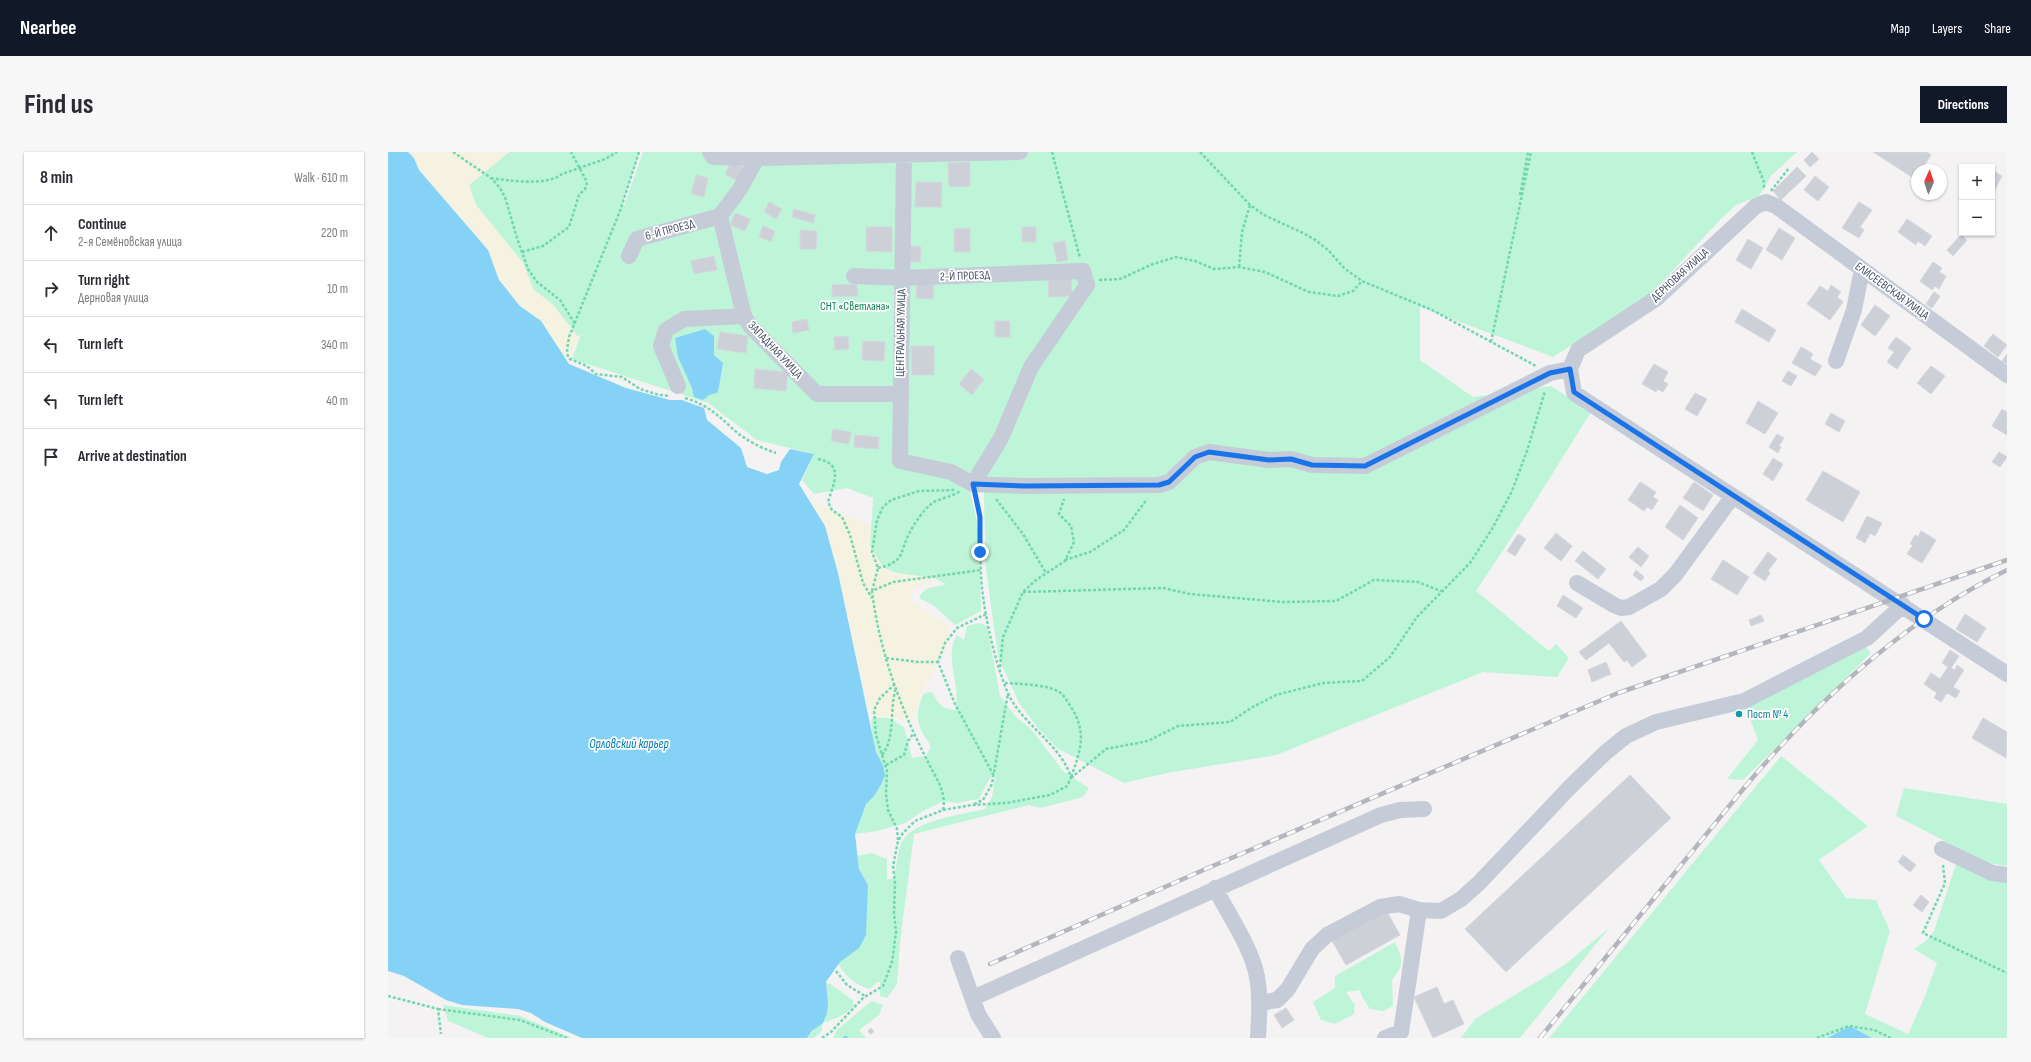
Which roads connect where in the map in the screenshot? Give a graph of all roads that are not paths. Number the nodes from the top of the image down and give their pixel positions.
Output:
1 (1020, 152) edge
2 (904, 153) edge
3 (712, 154) edge
4 (757, 158) junction
5 (1769, 203) joint
6 (720, 216) junction
7 (629, 256) dead end
8 (1862, 269) junction
9 (854, 276) dead end
10 (902, 278) junction
11 (744, 316) junction
12 (1836, 361) dead end
13 (1570, 369) junction
14 (2007, 375) edge
15 (677, 393) road end
16 (901, 394) junction
17 (979, 484) junction
18 (1733, 496) junction
19 (1675, 575) junction
20 (1577, 584) dead end
21 (1670, 591) dead end
22 (1903, 605) junction
23 (2007, 674) edge
24 (1424, 809) dead end
25 (1942, 849) road end
26 (2007, 875) edge
27 (1214, 888) junction
28 (1419, 910) junction
29 (958, 958) dead end
30 (973, 998) junction
31 (1260, 1003) junction
32 (993, 1038) edge
33 (1258, 1038) edge
34 (1385, 1038) edge

1 - 2 street
2 - 4 street
2 - 10 street, ЦЕНТРАЛЬНАЯ УЛИЦА
3 - 4 street
4 - 6 street
5 - 8 street, ЕЛИСЕЕВСКАЯ УЛИЦА
5 - 13 street, ДЕРНОВАЯ УЛИЦА
6 - 7 street, 6-Й ПРОЕЗД
6 - 11 street, ЗАПАДНАЯ УЛИЦА
8 - 12 street
8 - 14 street, ЕЛИСЕЕВСКАЯ УЛИЦА
9 - 10 street, 2-Й ПРОЕЗД
10 - 16 street, ЦЕНТРАЛЬНАЯ УЛИЦА
10 - 17 street, 2-Й ПРОЕЗД
11 - 15 street
11 - 16 street, ЗАПАДНАЯ УЛИЦА
13 - 17 street
13 - 18 street
16 - 17 street, ЦЕНТРАЛЬНАЯ УЛИЦА
18 - 19 street
18 - 22 street
19 - 20 street
19 - 21 street
22 - 23 street
22 - 28 street
24 - 27 street
25 - 26 street
27 - 30 street
27 - 31 street
28 - 31 street
28 - 34 street
29 - 30 street
30 - 32 street
31 - 33 street

